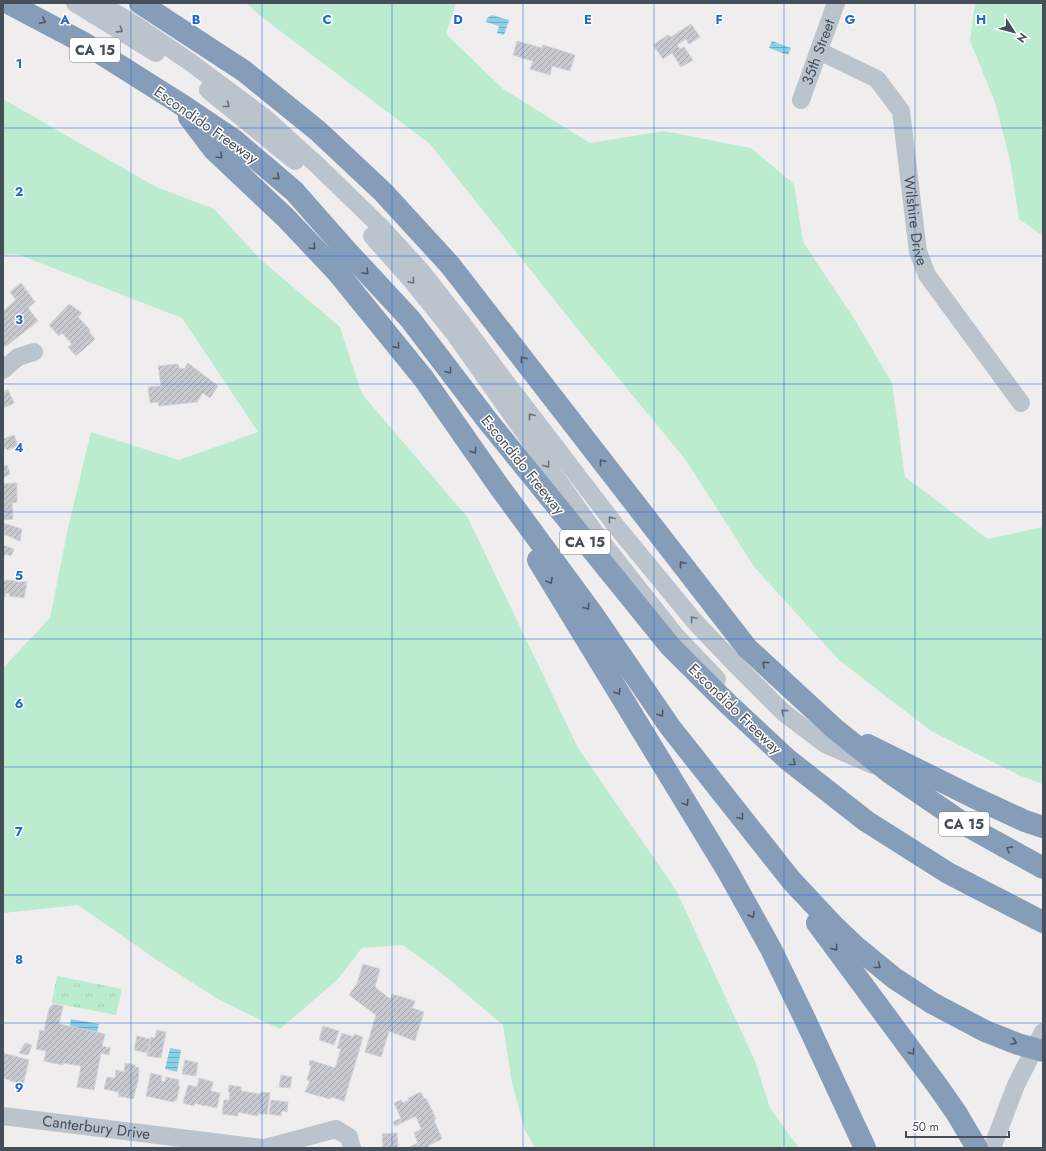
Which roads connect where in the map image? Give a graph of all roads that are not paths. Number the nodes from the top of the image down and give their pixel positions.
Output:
1 (8, 3) edge
2 (75, 3) edge
3 (99, 3) edge
4 (140, 3) edge
5 (836, 3) edge
6 (819, 51) junction
7 (801, 100) dead end
8 (179, 103) junction
9 (34, 352) dead end
10 (3, 370) edge
11 (1021, 403) dead end
12 (498, 485) junction
13 (727, 703) junction
14 (835, 729) junction
15 (890, 773) junction
16 (927, 773) junction
17 (1043, 827) edge
18 (1043, 843) edge
19 (1043, 868) edge
20 (791, 880) junction
21 (1043, 922) edge
22 (1043, 1032) edge
23 (1043, 1051) edge
24 (3, 1116) edge
25 (263, 1148) edge
26 (352, 1148) edge
27 (864, 1148) edge
28 (977, 1148) edge
29 (992, 1148) edge

1 -> 8 highway, Escondido Freeway / CA 15
2 -> 13 street
15 -> 3 street
14 -> 4 highway, CA 15
5 - 6 street, 35th Street
6 - 7 street, 35th Street
6 - 11 street, Wilshire Drive
8 -> 12 highway
8 -> 13 highway, Escondido Freeway / CA 15
9 - 10 street
12 -> 20 highway
12 -> 27 highway
13 -> 21 highway, Escondido Freeway / CA 15
14 - 15 highway, CA 15
14 - 16 highway
19 -> 15 highway, CA 15
16 - 17 highway
16 - 18 highway
20 -> 23 highway
20 -> 28 highway
22 - 29 street
24 - 25 street, Canterbury Drive
25 - 26 street

